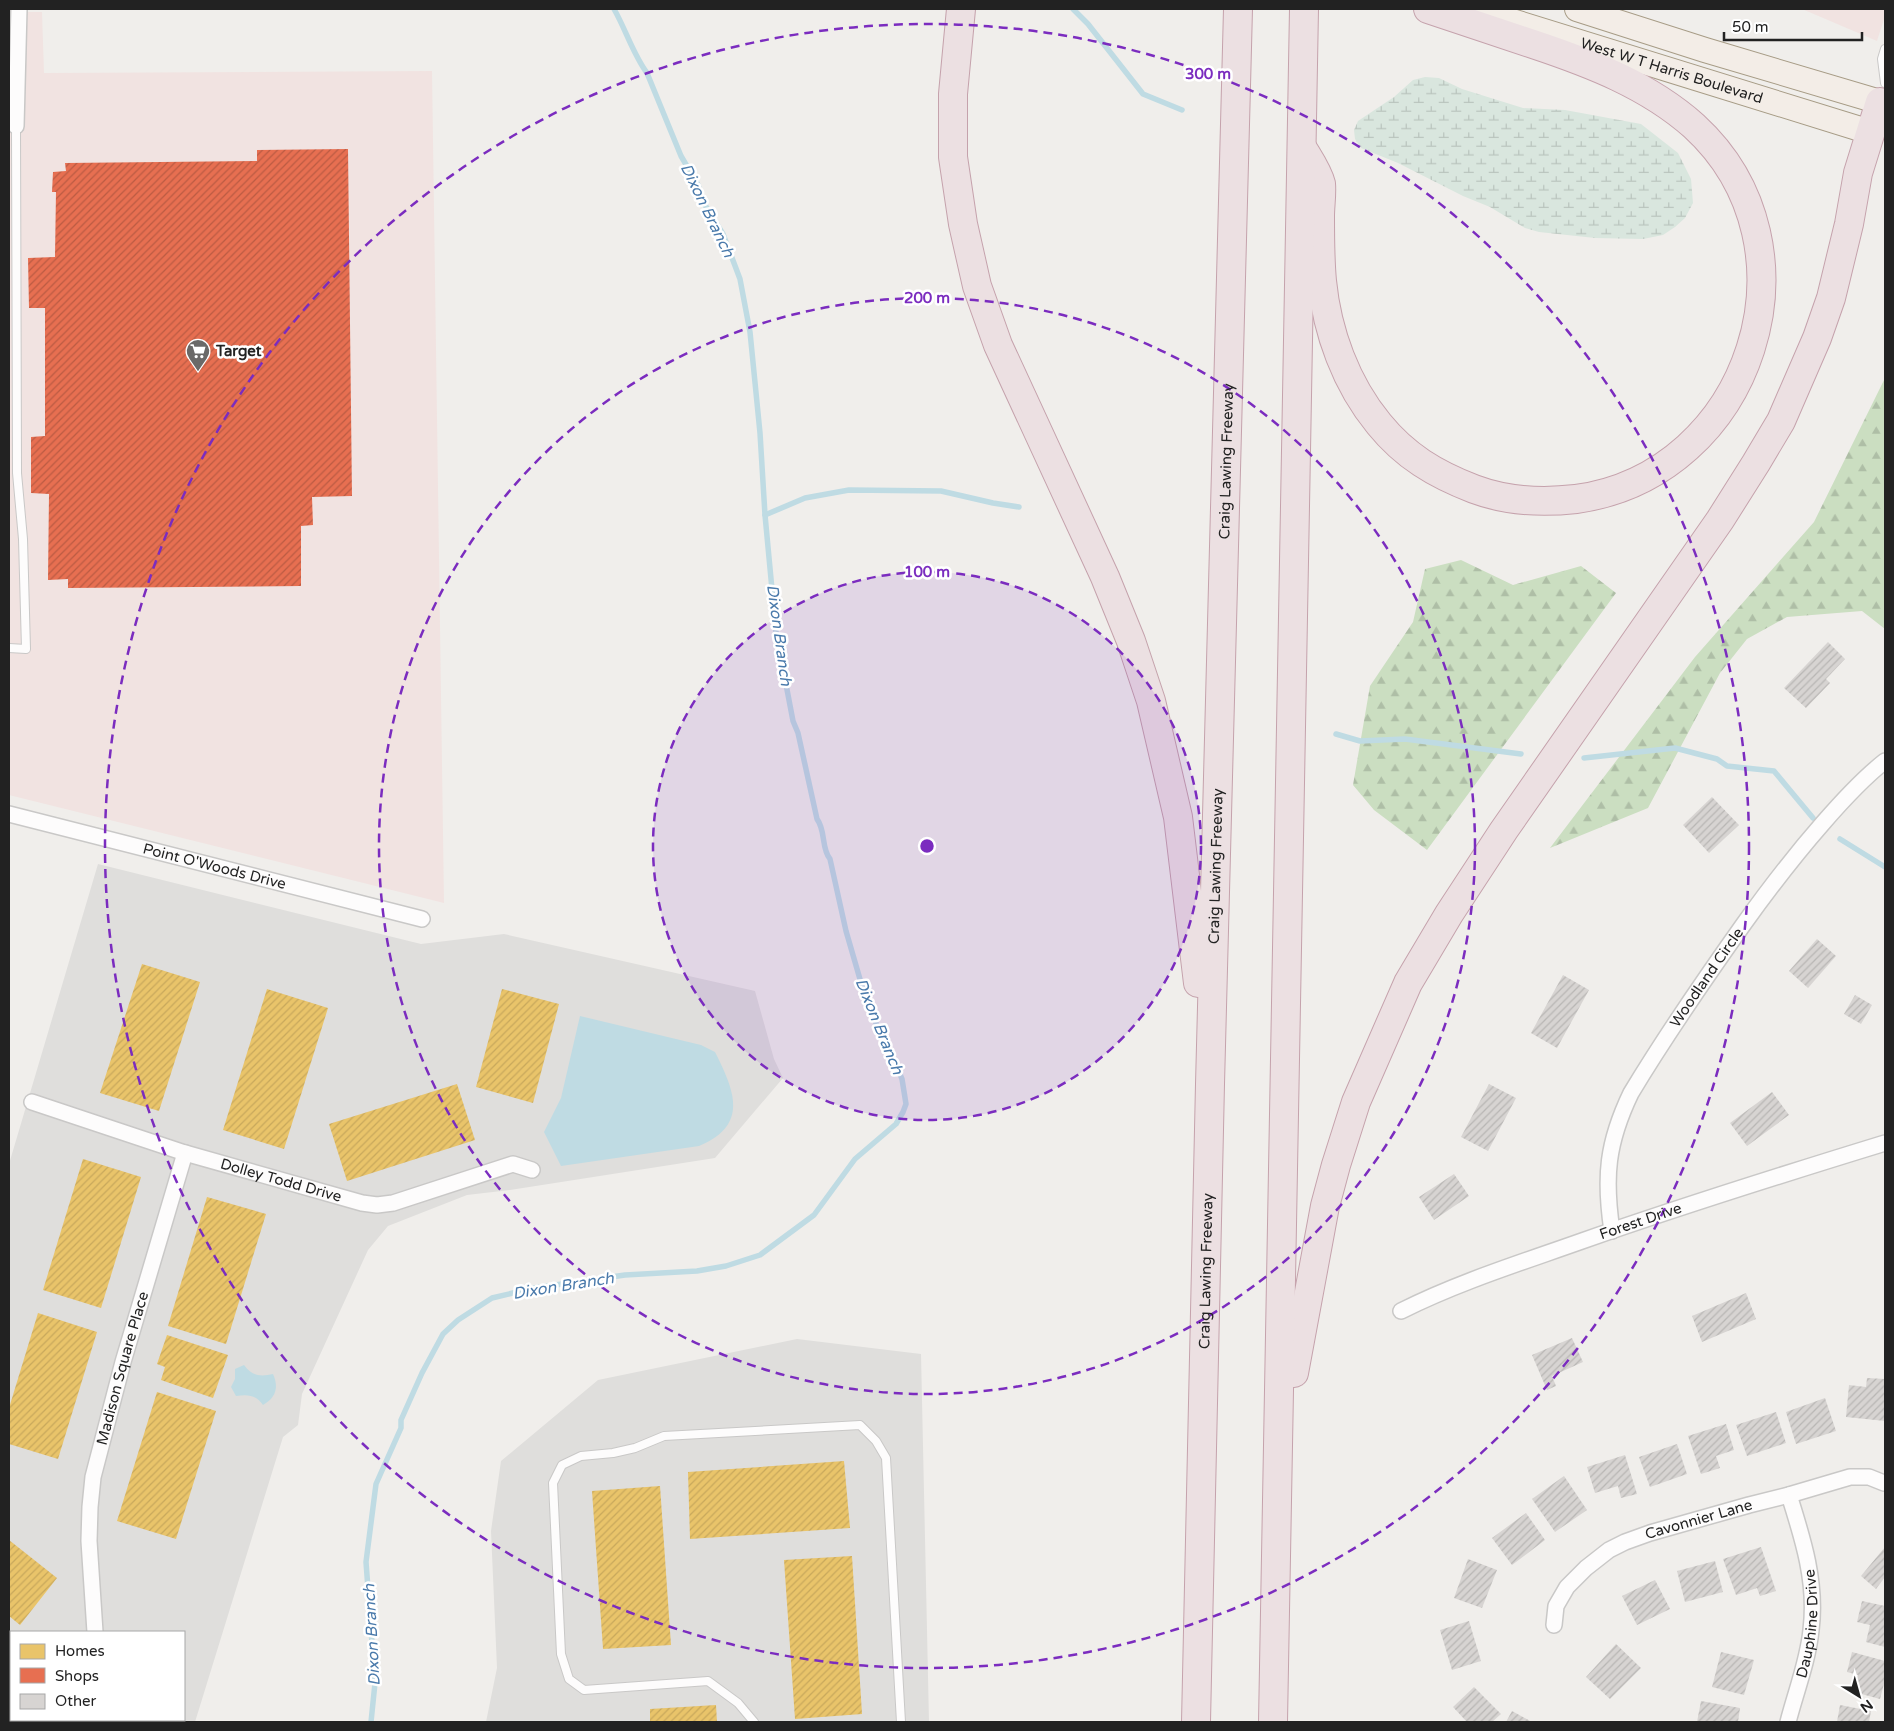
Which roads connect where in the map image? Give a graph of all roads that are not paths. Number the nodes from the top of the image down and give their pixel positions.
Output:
1 (19, 9) edge
2 (961, 9) edge
3 (1238, 9) edge
4 (1304, 9) edge
5 (1428, 9) edge
6 (1473, 9) edge
7 (1577, 9) edge
8 (14, 38) edge
9 (1885, 49) edge
10 (9, 88) edge
11 (1883, 91) edge
12 (16, 126) junction
13 (1870, 132) junction
14 (1302, 146) junction
15 (9, 648) edge
16 (1885, 761) edge
17 (9, 814) edge
18 (422, 919) dead end
19 (1210, 1084) junction
20 (32, 1102) dead end
21 (1885, 1143) edge
22 (185, 1152) junction
23 (532, 1170) dead end
24 (1612, 1231) junction
25 (1401, 1312) dead end
26 (1279, 1461) junction
27 (1884, 1482) dead end
28 (1789, 1495) junction
29 (91, 1589) junction
30 (1554, 1625) dead end
31 (85, 1631) edge
32 (95, 1631) edge
33 (754, 1722) edge
34 (901, 1722) edge
35 (1196, 1722) edge
36 (1273, 1722) edge
37 (1788, 1722) edge

1 - 8 street
2 - 19 highway
3 - 19 highway, Craig Lawing Freeway
4 - 14 highway
5 - 14 highway
6 - 13 main road, West W T Harris Boulevard
7 - 11 main road, West W T Harris Boulevard
8 - 12 street
9 - 11 lane
10 - 12 street
11 - 13 highway
12 - 15 lane
13 - 26 highway
14 - 26 highway
16 - 24 street, Woodland Circle
17 - 18 street, Point O'Woods Drive
19 - 35 highway, Craig Lawing Freeway
20 - 22 street, Dolley Todd Drive
21 - 24 street, Forest Drive
22 - 23 street, Dolley Todd Drive
22 - 29 street, Madison Square Place
24 - 25 street, Forest Drive
26 - 36 highway
27 - 28 street, Cavonnier Lane
28 - 30 street, Cavonnier Lane
28 - 37 street, Dauphine Drive
29 - 31 street, Madison Square Place
29 - 32 street, Madison Square Place
33 - 34 lane

